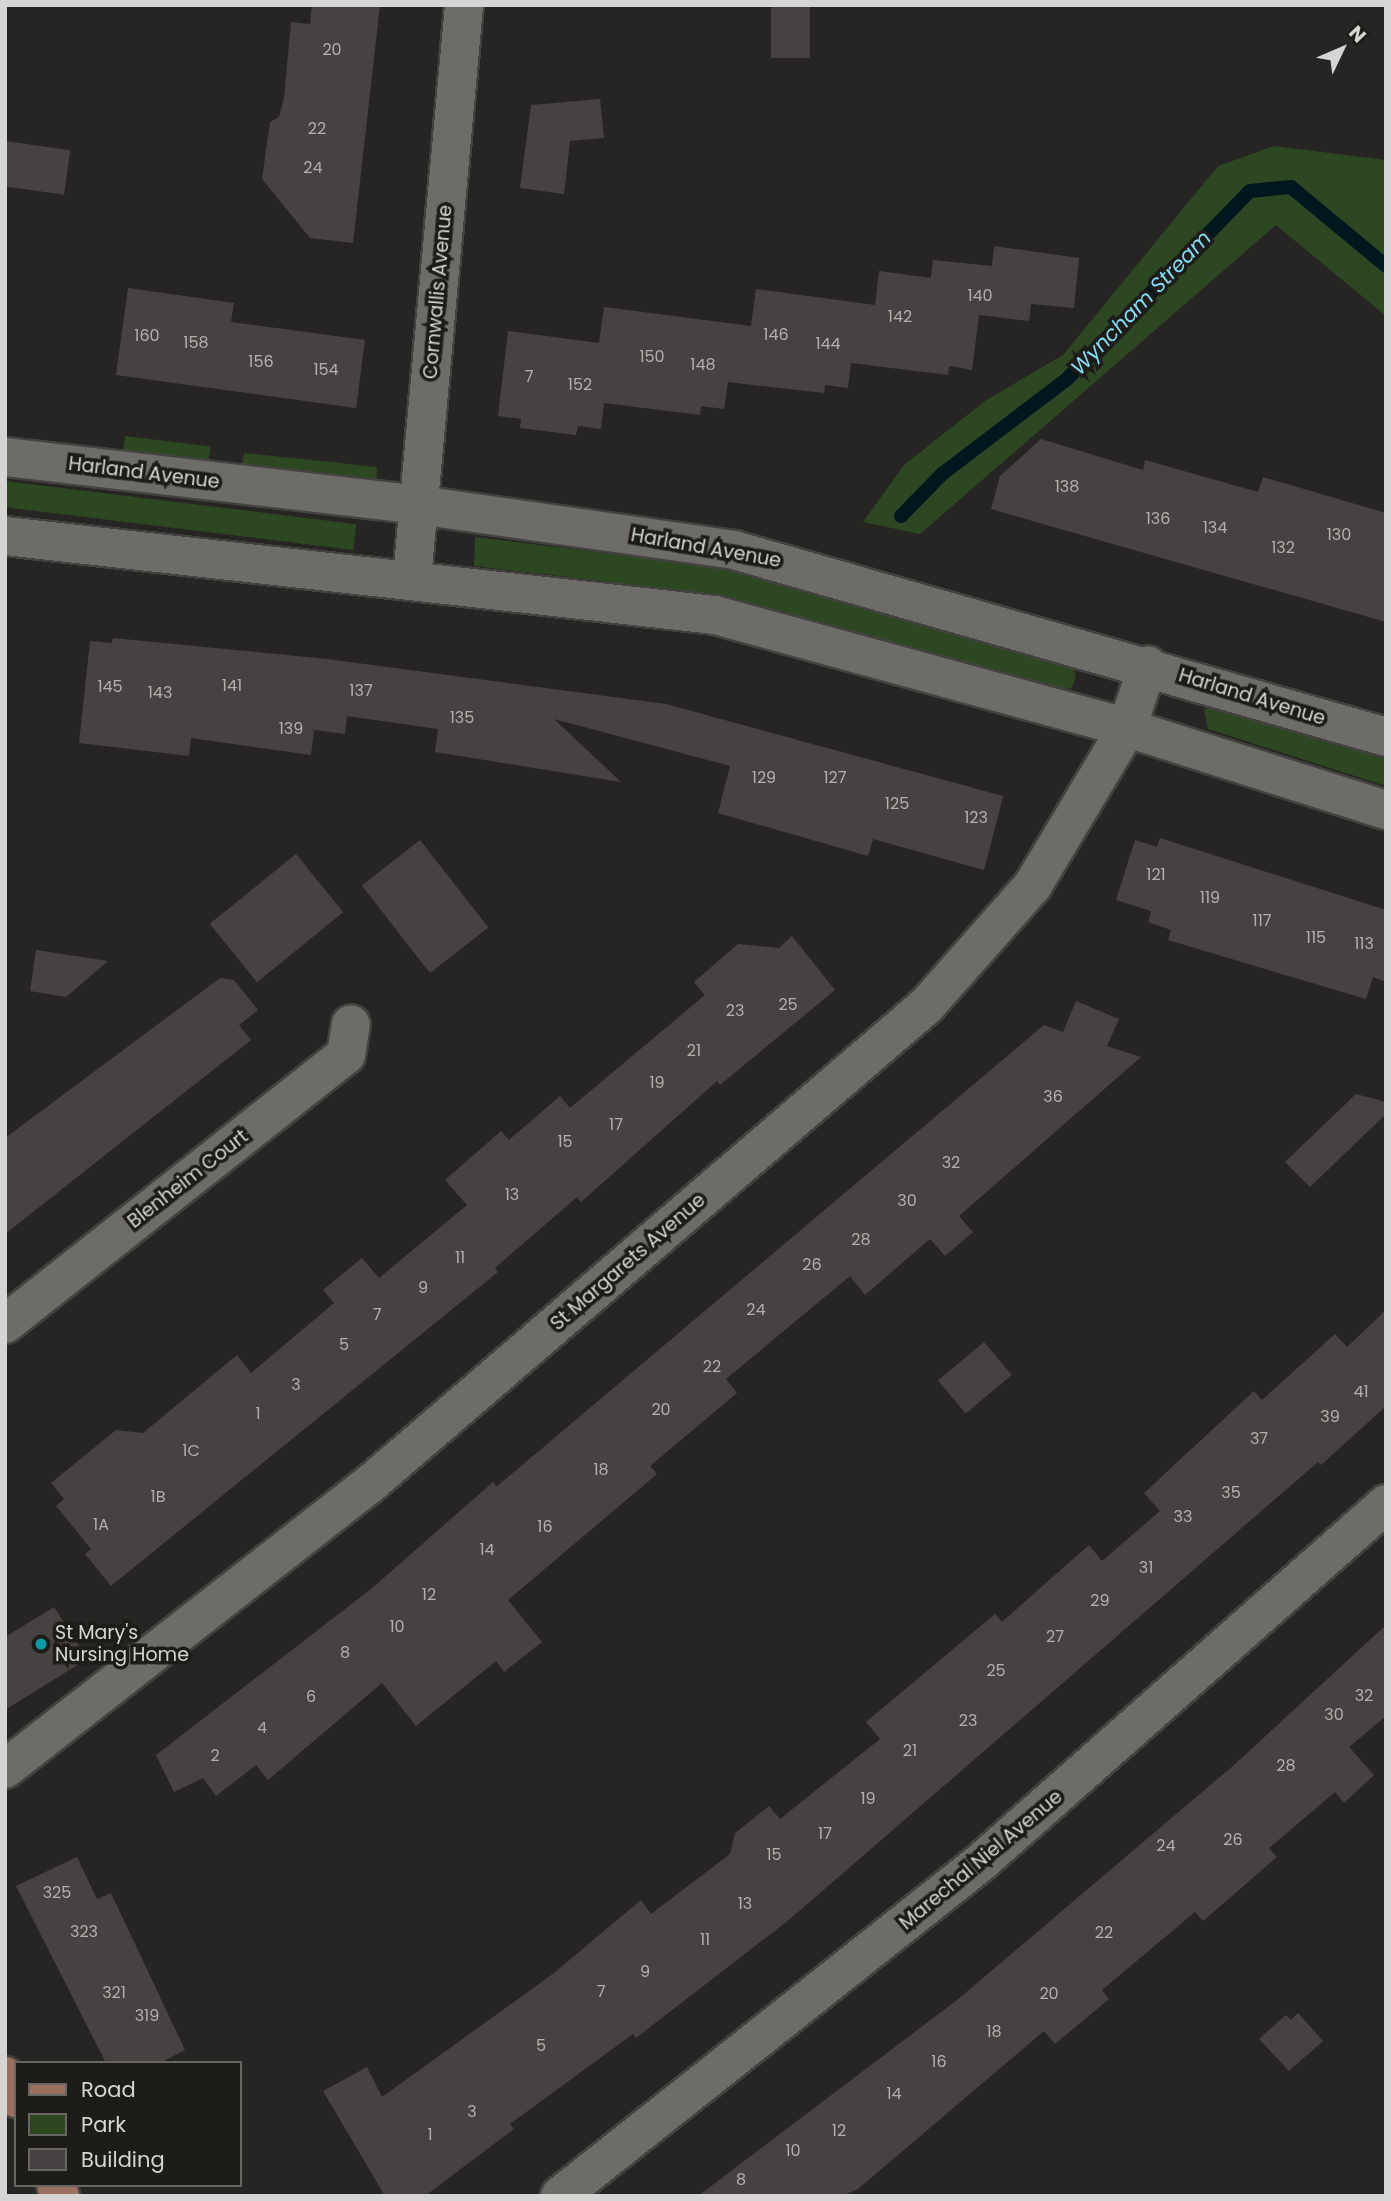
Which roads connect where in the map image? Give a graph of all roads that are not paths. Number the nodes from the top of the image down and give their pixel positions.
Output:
1 (464, 5) edge
2 (5, 457) edge
3 (419, 505) junction
4 (5, 536) edge
5 (412, 579) junction
6 (1149, 665) junction
7 (1127, 728) junction
8 (1386, 737) edge
9 (1386, 810) edge
10 (351, 1024) dead end
11 (5, 1324) edge
12 (1386, 1504) edge
13 (5, 1769) edge
14 (5, 2077) edge
15 (14, 2094) edge
16 (560, 2196) edge

1 - 3 street, Cornwallis Avenue
2 - 3 street, Harland Avenue
3 - 5 street, Cornwallis Avenue
3 - 6 street, Harland Avenue
4 - 5 street
5 - 7 street
6 - 7 street, St Margarets Avenue
6 - 8 street, Harland Avenue
7 - 9 street
7 - 13 street, St Margarets Avenue
10 - 11 street, Blenheim Court
12 - 16 street, Marechal Niel Avenue
14 - 15 main road

